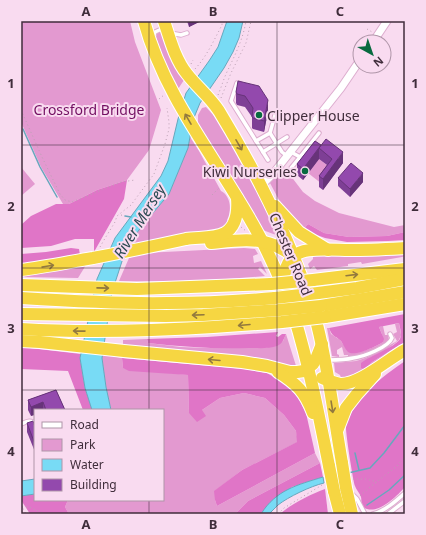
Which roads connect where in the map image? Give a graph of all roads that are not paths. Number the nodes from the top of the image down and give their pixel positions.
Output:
1 (387, 21) edge
2 (147, 23) edge
3 (166, 27) edge
4 (187, 33) dead end
5 (378, 34) edge
6 (153, 37) junction
7 (156, 54) junction
8 (352, 72) edge
9 (244, 85) edge
10 (275, 115) dead end
11 (270, 133) junction
12 (319, 133) dead end
13 (287, 136) dead end
14 (256, 141) junction
15 (276, 143) junction
16 (263, 152) junction
17 (289, 154) junction
18 (300, 157) junction
19 (268, 160) dead end
20 (291, 168) dead end
21 (263, 190) junction
22 (237, 198) junction
23 (262, 241) junction
24 (148, 247) junction
25 (405, 248) edge
26 (328, 250) junction
27 (294, 256) junction
28 (405, 269) edge
29 (21, 270) edge
30 (405, 279) edge
31 (21, 285) edge
32 (405, 292) edge
33 (280, 294) junction
34 (21, 298) edge
35 (405, 304) edge
36 (21, 314) edge
37 (21, 329) edge
38 (390, 334) dead end
39 (21, 340) edge
40 (322, 344) junction
41 (405, 351) edge
42 (325, 360) junction
43 (300, 374) junction
44 (328, 381) junction
45 (34, 423) edge
46 (21, 424) edge
47 (337, 432) junction
48 (329, 466) junction
49 (405, 493) edge
50 (341, 496) edge
51 (405, 501) edge
52 (352, 514) edge
53 (365, 514) edge
54 (373, 514) edge
55 (388, 514) edge

1 - 5 street
2 - 6 lane
2 - 7 highway, Chester Road
3 - 4 lane
3 - 6 lane
3 -> 21 highway, Chester Road
6 - 7 lane
22 -> 7 highway, Chester Road
8 - 17 street
9 - 14 lane
10 - 11 lane
11 - 14 lane
11 - 15 lane
12 - 18 lane
13 - 15 lane
14 - 16 lane
15 - 16 lane
15 - 17 lane
16 - 19 lane
17 - 18 lane
17 - 21 street
18 - 20 lane
21 - 26 highway
21 - 27 highway, Chester Road
22 - 23 highway, Chester Road
22 - 24 highway
23 - 24 highway
23 - 27 highway
23 - 33 highway, Chester Road
29 -> 24 highway
25 - 26 highway
26 - 27 highway
27 - 33 highway
27 - 40 highway, Chester Road
31 -> 28 highway, bridge
30 - 33 highway, bridge
32 -> 36 highway, bridge
33 - 34 highway
33 - 43 highway, Chester Road
35 -> 37 highway, bridge
38 - 42 lane
43 -> 39 highway
40 - 42 highway, Chester Road
40 - 43 highway
41 - 44 highway
41 - 47 highway
42 - 44 highway, Chester Road
43 - 44 highway
43 - 48 highway
43 - 48 highway, Chester Road
44 -> 47 highway, Chester Road
45 - 46 lane
47 - 50 highway, Chester Road, bridge
48 - 50 highway, Chester Road, bridge
49 - 54 lane
50 - 52 highway, Chester Road
50 - 53 lane
51 - 55 lane

